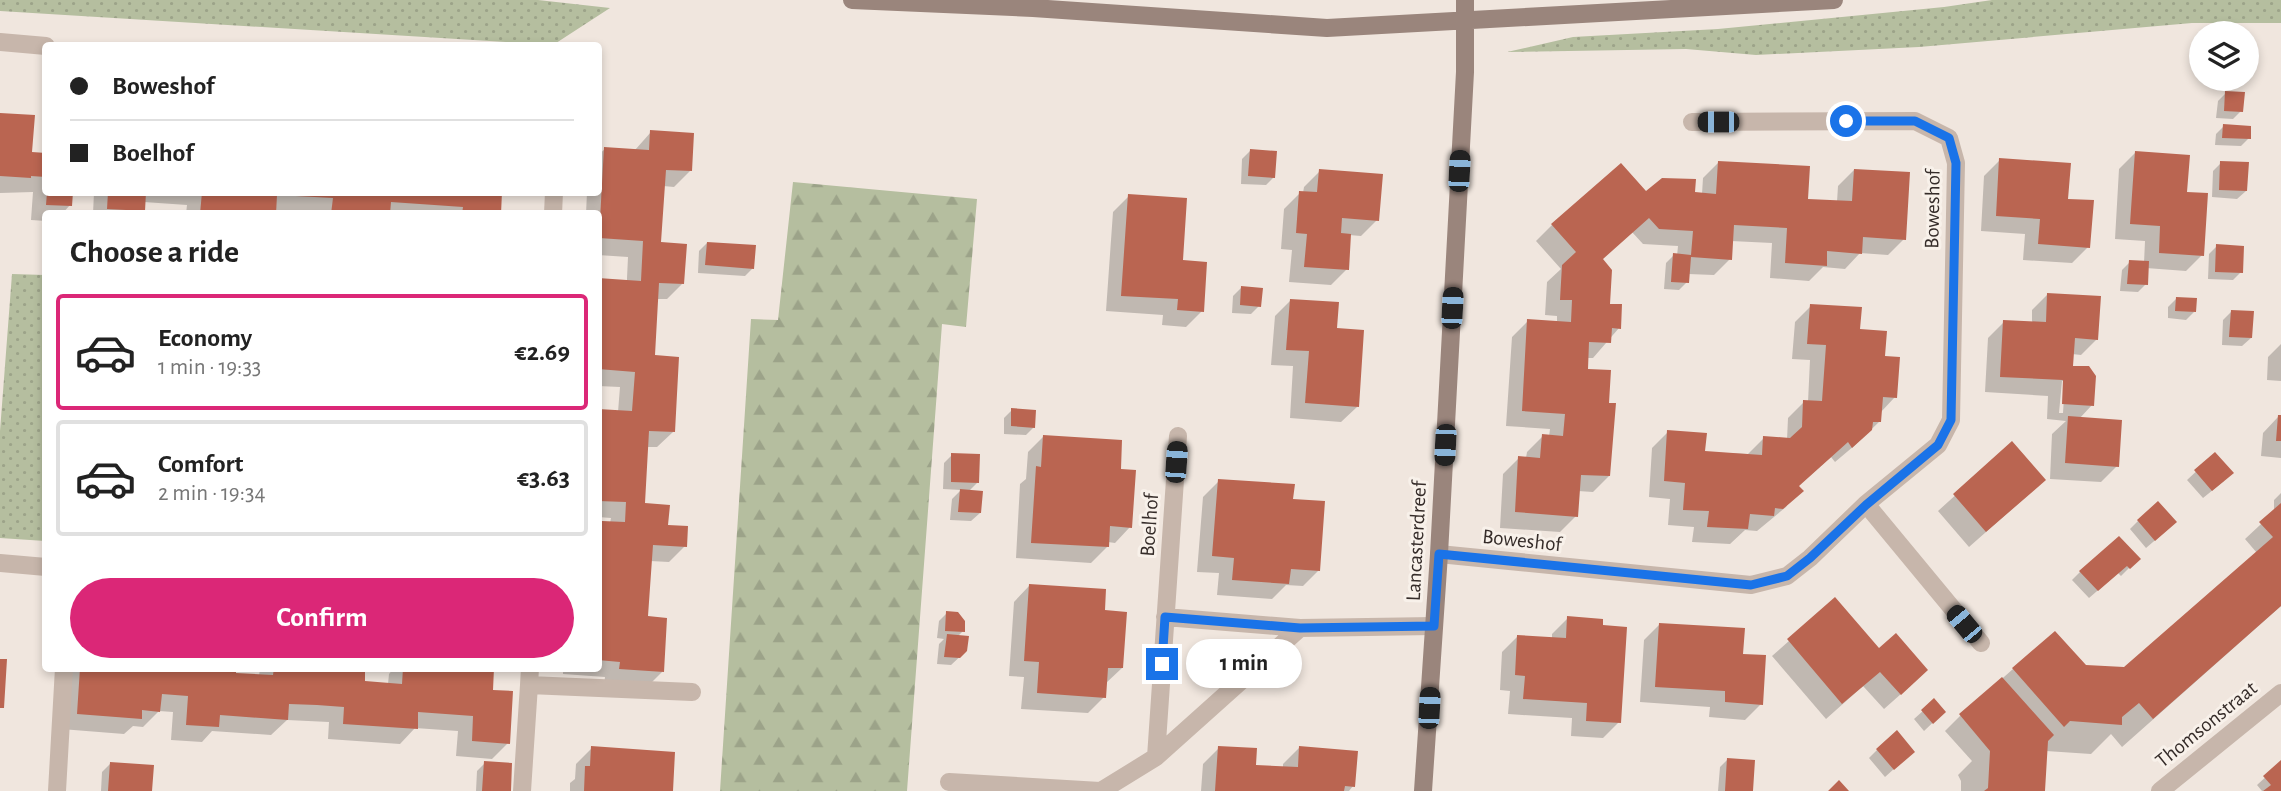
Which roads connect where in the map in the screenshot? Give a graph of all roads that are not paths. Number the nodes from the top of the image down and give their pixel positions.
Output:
1 (852, 0) edge
2 (1096, 0) edge
3 (1465, 0) edge
4 (1834, 0) edge
5 (1033, 8) junction
6 (1466, 20) junction
7 (0, 42) edge
8 (42, 46) edge
9 (1692, 122) dead end
10 (1178, 436) dead end
11 (1866, 505) junction
12 (1439, 554) junction
13 (0, 563) edge
14 (42, 567) edge
15 (1165, 617) junction
16 (1434, 626) junction
17 (1300, 628) junction
18 (1981, 643) dead end
19 (64, 672) edge
20 (530, 677) edge
21 (692, 692) dead end
22 (2281, 693) edge
23 (1156, 757) junction
24 (949, 782) dead end
25 (57, 791) edge
26 (522, 791) edge
27 (1100, 791) edge
28 (1423, 791) edge
29 (2160, 791) edge

1 - 5 street
2 - 5 street
3 - 6 street, Lancasterdreef
4 - 6 street
5 - 6 street
6 - 12 street, Lancasterdreef
7 - 8 street
9 - 11 street, Boweshof
10 - 15 street, Boelhof
11 - 12 street, Boweshof
11 - 18 street
12 - 16 street, Lancasterdreef
13 - 14 street
15 - 17 street
15 - 23 street, Boelhof
16 - 17 street
16 - 28 street, Lancasterdreef
17 - 23 street
19 - 25 street
20 - 21 street
20 - 26 street
22 - 29 street, Thomsonstraat
23 - 27 street
24 - 27 street

